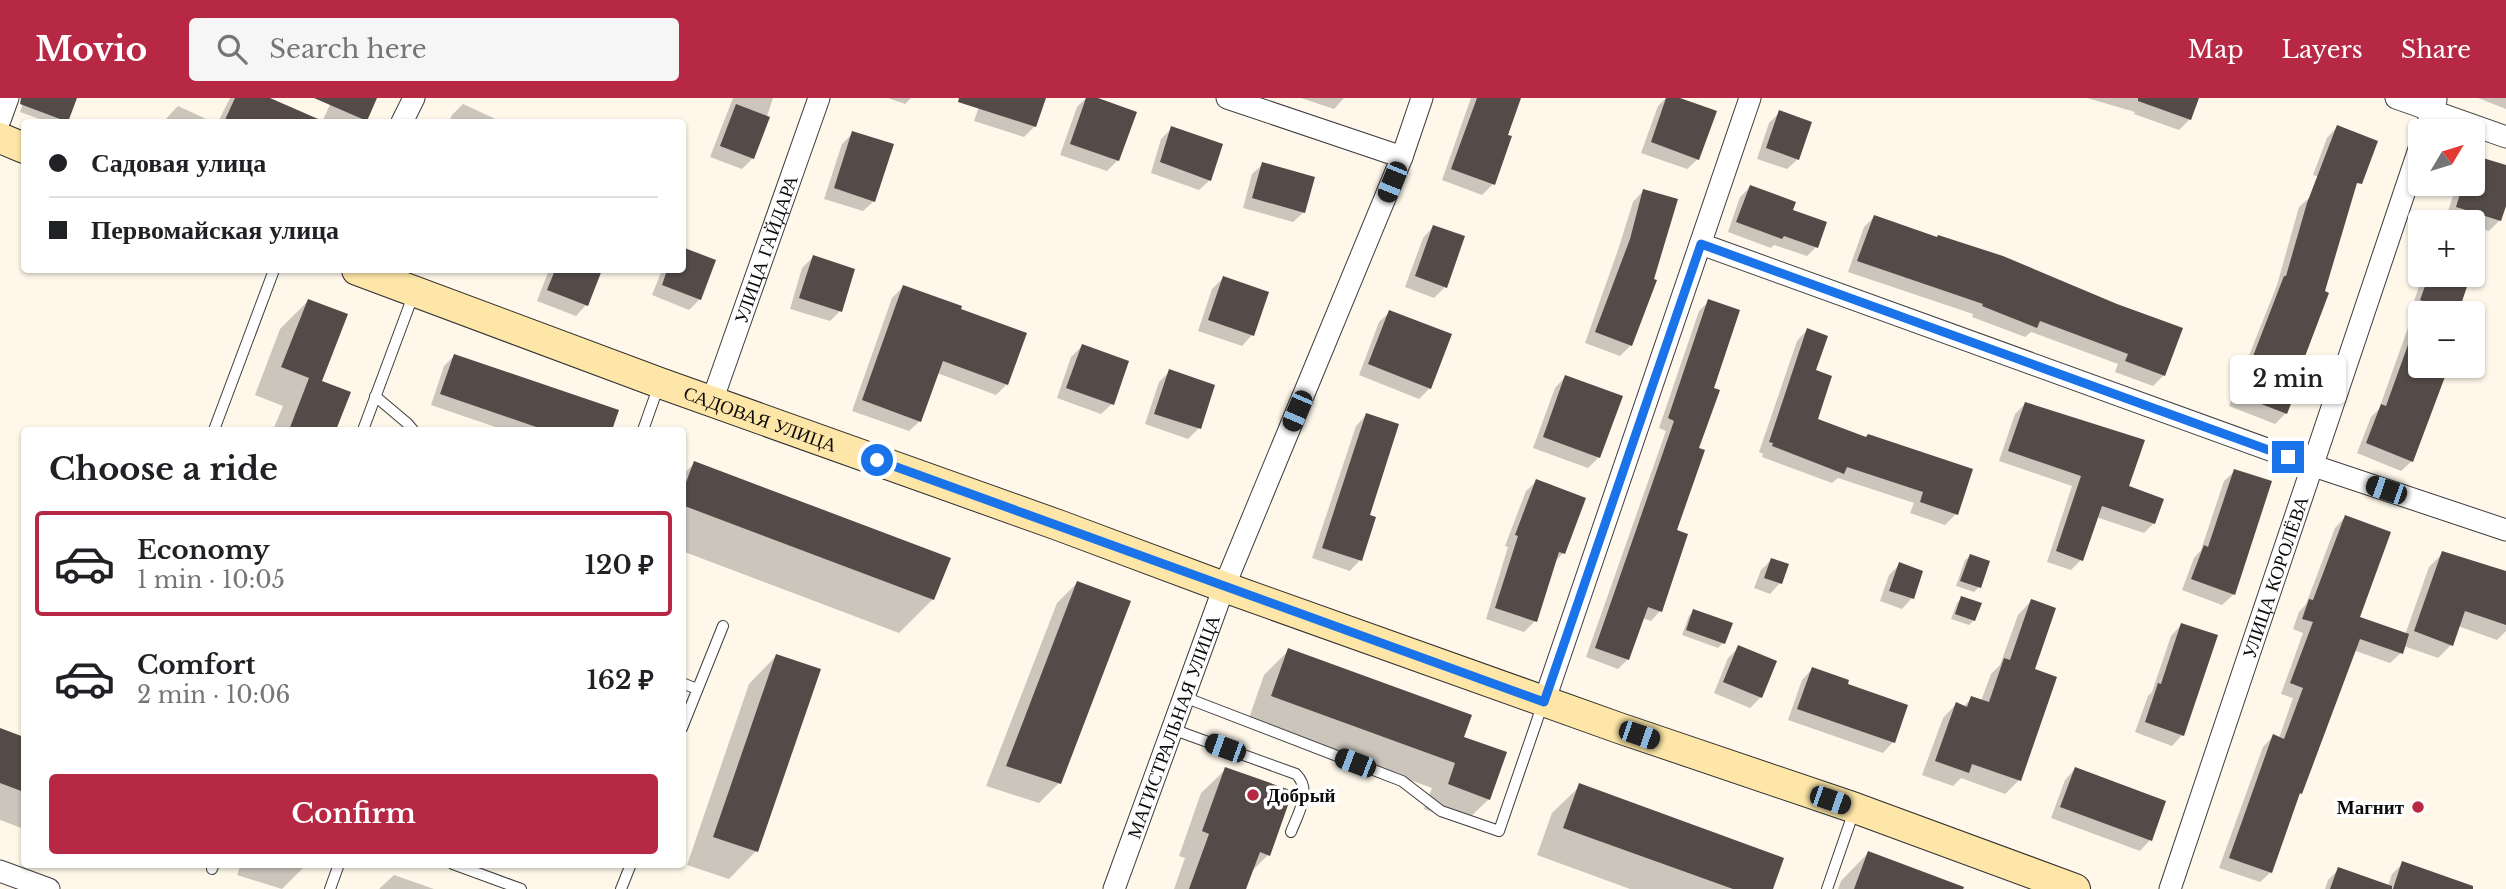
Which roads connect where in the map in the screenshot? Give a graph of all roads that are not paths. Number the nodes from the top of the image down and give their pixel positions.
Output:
1 (8, 98) edge
2 (414, 98) edge
3 (819, 98) edge
4 (1227, 98) edge
5 (1422, 98) edge
6 (1750, 98) edge
7 (2396, 98) edge
8 (2431, 114) edge
9 (404, 119) edge
10 (0, 120) edge
11 (0, 138) edge
12 (2506, 138) edge
13 (21, 147) edge
14 (1402, 157) junction
15 (2408, 182) edge
16 (1701, 244) junction
17 (273, 273) edge
18 (365, 273) edge
19 (415, 291) junction
20 (660, 383) junction
21 (375, 396) junction
22 (712, 401) junction
23 (215, 427) edge
24 (364, 427) edge
25 (410, 427) edge
26 (644, 427) edge
27 (2314, 466) junction
28 (2506, 530) edge
29 (1224, 587) junction
30 (723, 626) dead end
31 (686, 685) edge
32 (697, 689) junction
33 (1184, 697) junction
34 (1544, 702) junction
35 (686, 718) edge
36 (1172, 729) junction
37 (1855, 808) junction
38 (1291, 832) dead end
39 (338, 868) edge
40 (464, 868) edge
41 (629, 868) edge
42 (0, 872) edge
43 (49, 889) edge
44 (330, 889) edge
45 (521, 889) edge
46 (621, 889) edge
47 (1114, 889) edge
48 (1827, 889) edge
49 (2075, 889) edge
50 (2170, 889) edge

1 - 10 street
2 - 9 street
3 - 22 street, УЛИЦА ГАЙДАРА
4 - 14 street
5 - 14 street, МАГИСТРАЛЬНАЯ УЛИЦА
6 - 16 street
7 - 8 street
8 - 12 street
11 - 13 street
14 - 29 street, МАГИСТРАЛЬНАЯ УЛИЦА
15 - 27 street, УЛИЦА КОРОЛЁВА
16 - 27 street
16 - 34 street
17 - 23 lane
18 - 19 street, САДОВАЯ УЛИЦА
19 - 20 street, САДОВАЯ УЛИЦА
19 - 21 lane
20 - 22 street, САДОВАЯ УЛИЦА
20 - 26 lane
21 - 24 lane
21 - 25 lane
22 - 29 street, САДОВАЯ УЛИЦА
27 - 28 street
27 - 50 street, УЛИЦА КОРОЛЁВА
29 - 33 street, МАГИСТРАЛЬНАЯ УЛИЦА
29 - 34 street, САДОВАЯ УЛИЦА
30 - 32 lane
31 - 32 lane
32 - 35 lane
33 - 34 lane
33 - 36 street, МАГИСТРАЛЬНАЯ УЛИЦА
34 - 37 street, САДОВАЯ УЛИЦА
36 - 38 lane
36 - 47 street, МАГИСТРАЛЬНАЯ УЛИЦА
37 - 48 lane
37 - 49 street, САДОВАЯ УЛИЦА
39 - 44 lane
40 - 45 lane
41 - 46 lane
42 - 43 street

